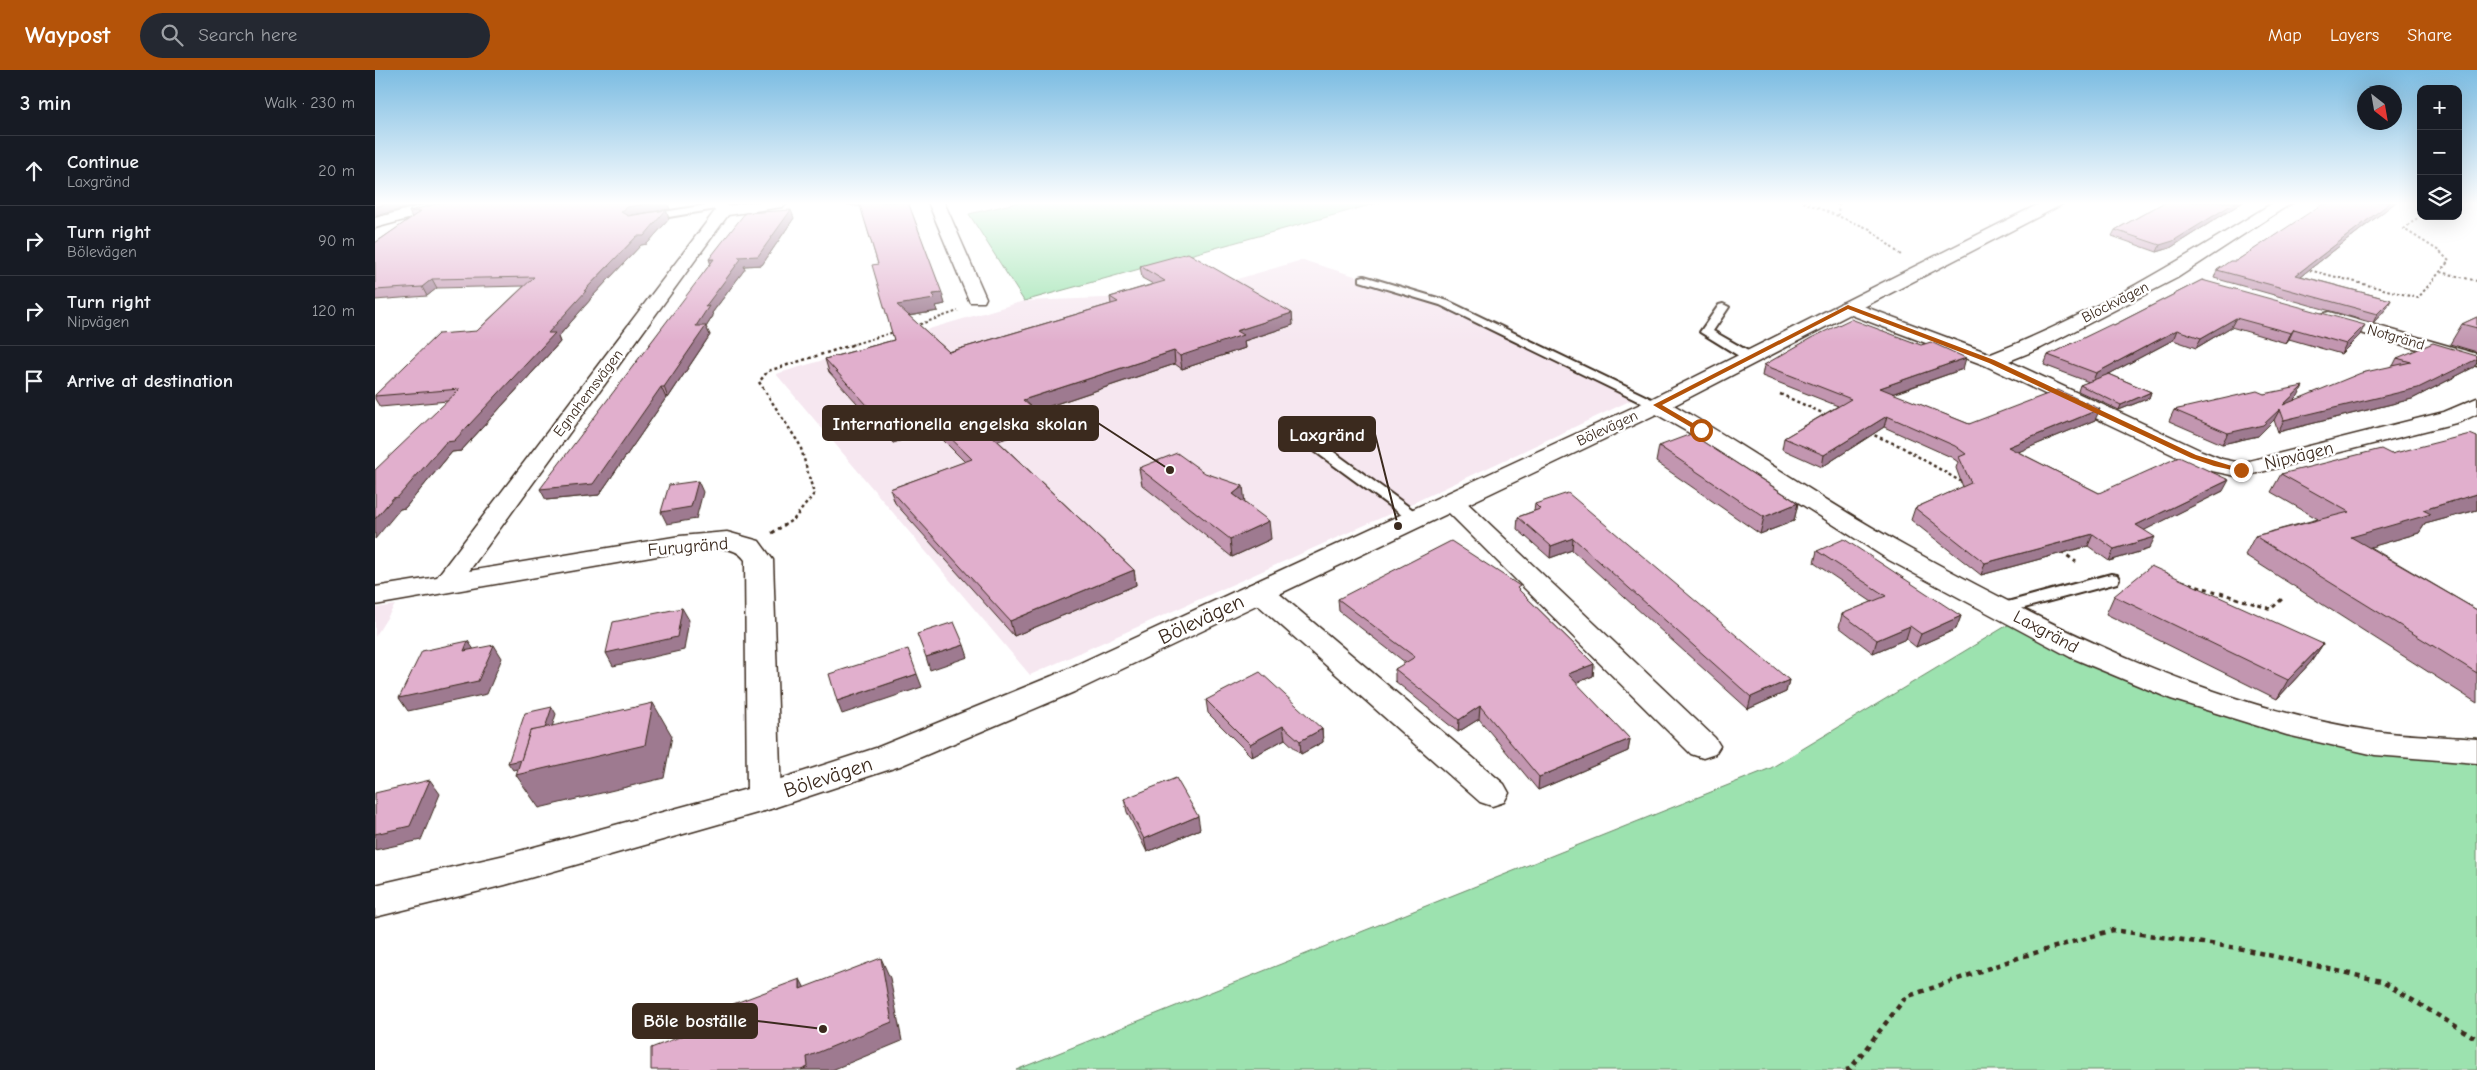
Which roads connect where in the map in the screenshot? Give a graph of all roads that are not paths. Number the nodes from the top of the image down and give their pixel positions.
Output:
1 (688, 249) edge
2 (956, 249) edge
3 (1963, 249) edge
4 (2211, 249) edge
5 (2171, 274) junction
6 (1364, 279) dead end
7 (2190, 280) dead end
8 (977, 298) road end
9 (1723, 307) dead end
10 (1848, 307) junction
11 (2314, 314) edge
12 (1751, 358) junction
13 (2477, 360) edge
14 (1991, 361) junction
15 (1657, 405) junction
16 (2477, 405) edge
17 (1307, 439) dead end
18 (1451, 501) junction
19 (1415, 518) junction
20 (2111, 579) dead end
21 (446, 584) junction
22 (1259, 591) junction
23 (375, 596) edge
24 (2002, 609) junction
25 (1703, 746) dead end
26 (2477, 751) edge
27 (1492, 793) dead end
28 (764, 798) junction
29 (375, 901) edge

1 - 21 street, Egnahemsvägen
2 - 8 street
3 - 10 street, Bölevägen
4 - 5 street, Blockvägen
5 - 7 street
5 - 14 street, Blockvägen
6 - 15 lane
9 - 12 lane
10 - 12 street, Bölevägen
10 - 14 street, Nipvägen
11 - 13 street, Notgränd
12 - 15 street, Bölevägen
14 - 16 street, Nipvägen
15 - 18 street, Bölevägen
15 - 24 street, Laxgränd
17 - 19 lane
18 - 19 street, Bölevägen
18 - 25 street
19 - 22 street, Bölevägen
20 - 24 lane
21 - 23 street, Furugränd
21 - 28 street, Furugränd
22 - 27 street, Bölevägen
22 - 28 street, Bölevägen
24 - 26 street, Laxgränd
28 - 29 street, Bölevägen

